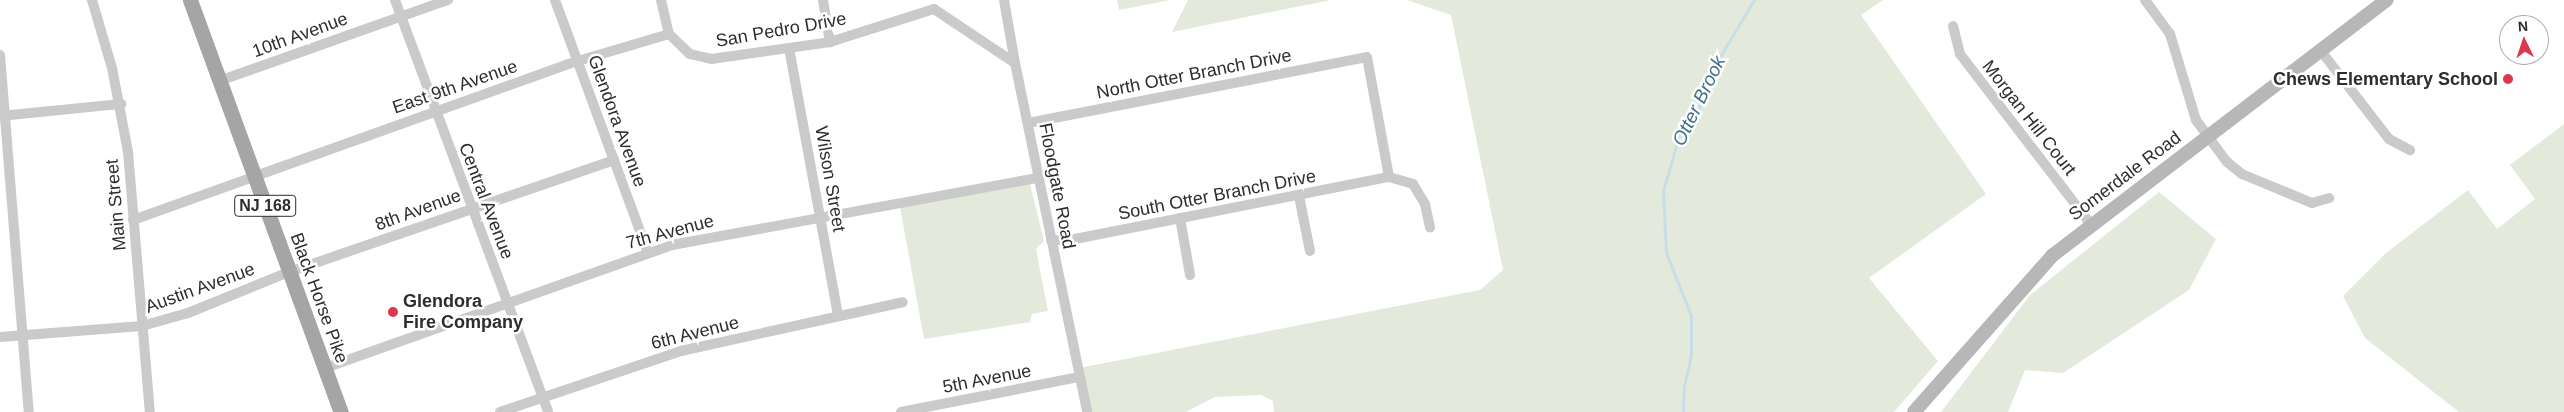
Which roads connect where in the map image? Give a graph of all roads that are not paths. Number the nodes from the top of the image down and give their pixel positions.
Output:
1 (92, 0) edge
2 (190, 0) edge
3 (395, 0) edge
4 (448, 0) edge
5 (556, 0) edge
6 (662, 0) edge
7 (823, 0) edge
8 (1004, 0) edge
9 (2144, 0) edge
10 (2387, 0) edge
11 (934, 4) edge
12 (401, 16) junction
13 (1952, 26) dead end
14 (669, 34) junction
15 (830, 42) junction
16 (789, 48) junction
17 (2321, 51) junction
18 (0, 55) edge
19 (578, 61) junction
20 (1015, 63) junction
21 (219, 81) junction
22 (120, 104) junction
23 (436, 111) junction
24 (3, 116) edge
25 (1028, 123) junction
26 (2208, 137) junction
27 (2410, 150) dead end
28 (614, 160) junction
29 (254, 176) junction
30 (1038, 178) junction
31 (1389, 178) junction
32 (1300, 196) junction
33 (2329, 198) dead end
34 (471, 208) junction
35 (822, 217) junction
36 (1180, 218) junction
37 (133, 220) junction
38 (2091, 225) junction
39 (1430, 228) dead end
40 (1051, 240) junction
41 (1310, 251) dead end
42 (648, 253) junction
43 (290, 272) junction
44 (1190, 275) dead end
45 (903, 302) dead end
46 (508, 303) junction
47 (838, 316) junction
48 (142, 326) junction
49 (23, 335) junction
50 (0, 337) edge
51 (325, 368) junction
52 (1080, 377) junction
53 (542, 396) junction
54 (29, 412) edge
55 (150, 412) edge
56 (341, 412) edge
57 (500, 412) edge
58 (548, 412) edge
59 (901, 412) edge
60 (1087, 412) edge
61 (1914, 412) edge

1 - 22 street, Main Street
2 - 21 main road, Black Horse Pike / NJ 168
3 - 12 street, Central Avenue
4 - 12 street, 10th Avenue
5 - 19 street, Glendora Avenue
6 - 14 street
7 - 15 street
8 - 20 street, Floodgate Road
9 - 26 street
10 - 17 main road, Somerdale Road
11 - 15 street, San Pedro Drive
11 - 20 street
12 - 21 street, 10th Avenue
12 - 23 street, Central Avenue
13 - 38 street, Morgan Hill Court
14 - 16 street, San Pedro Drive
14 - 19 street, East 9th Avenue
15 - 16 street, San Pedro Drive
16 - 35 street, Wilson Street
17 - 26 main road, Somerdale Road
17 - 27 street
18 - 24 street
19 - 23 street, East 9th Avenue
19 - 28 street, Glendora Avenue
20 - 25 street, Floodgate Road
21 - 29 main road, Black Horse Pike / NJ 168
22 - 24 street
22 - 37 street, Main Street
23 - 29 street, East 9th Avenue
23 - 34 street, Central Avenue
24 - 49 street
25 - 30 street, Floodgate Road
25 - 31 street, North Otter Branch Drive
26 - 33 street
26 - 38 main road, Somerdale Road
28 - 34 street, 8th Avenue
28 - 42 street, Glendora Avenue
29 - 37 street, East 9th Avenue
29 - 43 main road, Black Horse Pike / NJ 168
30 - 35 street, 7th Avenue
30 - 40 street, Floodgate Road
31 - 32 street, South Otter Branch Drive
31 - 39 street
32 - 36 street, South Otter Branch Drive
32 - 41 street
34 - 43 street, 8th Avenue
34 - 46 street, Central Avenue
35 - 42 street, 7th Avenue
35 - 47 street, Wilson Street
36 - 40 street, South Otter Branch Drive
36 - 44 street
37 - 48 street, Main Street
38 - 61 main road, Somerdale Road
40 - 52 street, Floodgate Road
42 - 46 street, 7th Avenue
43 - 48 street, Austin Avenue
43 - 51 main road, Black Horse Pike / NJ 168
45 - 47 street, 6th Avenue
46 - 51 street, 7th Avenue
46 - 53 street, Central Avenue
47 - 53 street, 6th Avenue
48 - 49 street, Austin Avenue
48 - 55 street, Main Street
49 - 50 street, Austin Avenue
49 - 54 street
51 - 56 main road, Black Horse Pike / NJ 168
52 - 59 street, 5th Avenue
52 - 60 street, Floodgate Road
53 - 57 street, 6th Avenue
53 - 58 street, Central Avenue

